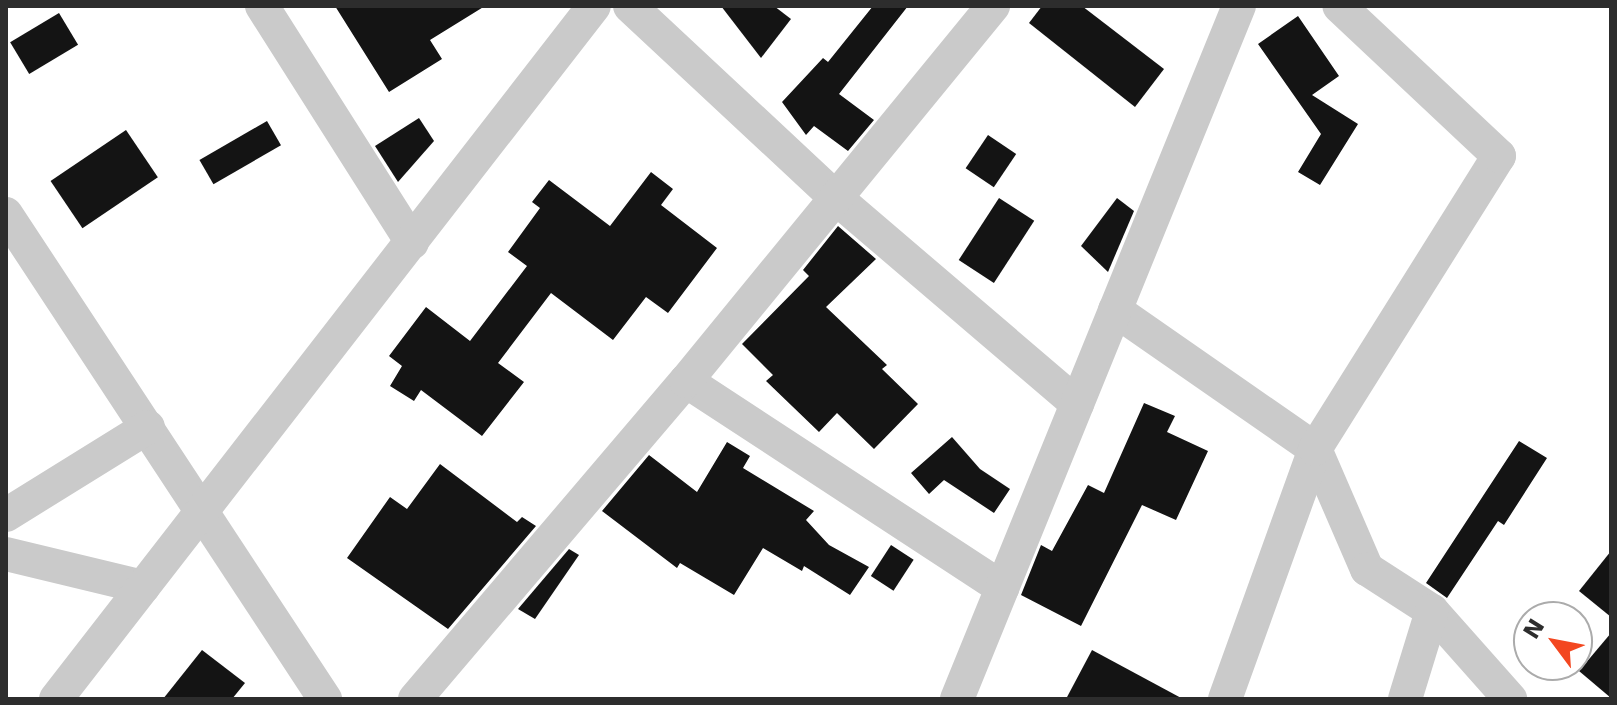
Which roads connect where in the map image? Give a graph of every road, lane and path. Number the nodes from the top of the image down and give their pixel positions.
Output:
1 (262, 6) edge
2 (594, 6) edge
3 (630, 6) edge
4 (993, 6) edge
5 (1239, 6) edge
6 (1339, 6) edge
7 (836, 198) junction
8 (6, 214) edge
9 (412, 242) junction
10 (1115, 310) junction
11 (686, 381) junction
12 (1077, 404) junction
13 (148, 427) junction
14 (1315, 449) junction
15 (203, 511) junction
16 (6, 515) edge
17 (6, 554) edge
18 (143, 587) junction
19 (1002, 588) junction
20 (1432, 611) junction
21 (56, 699) edge
22 (325, 699) edge
23 (415, 699) edge
24 (957, 699) edge
25 (1225, 699) edge
26 (1405, 699) edge
27 (1510, 699) edge

1 - 9 street
2 - 9 street
3 - 7 street
4 - 7 street
5 - 10 street
6 - 14 street
7 - 11 street
7 - 12 street
8 - 13 street
9 - 15 street
10 - 12 street
10 - 14 street
11 - 19 street
11 - 23 street
12 - 19 street
13 - 15 street
13 - 16 street
14 - 20 street
14 - 25 street
15 - 18 street
15 - 22 street
17 - 18 street
18 - 21 street
19 - 24 street
20 - 26 street
20 - 27 street

